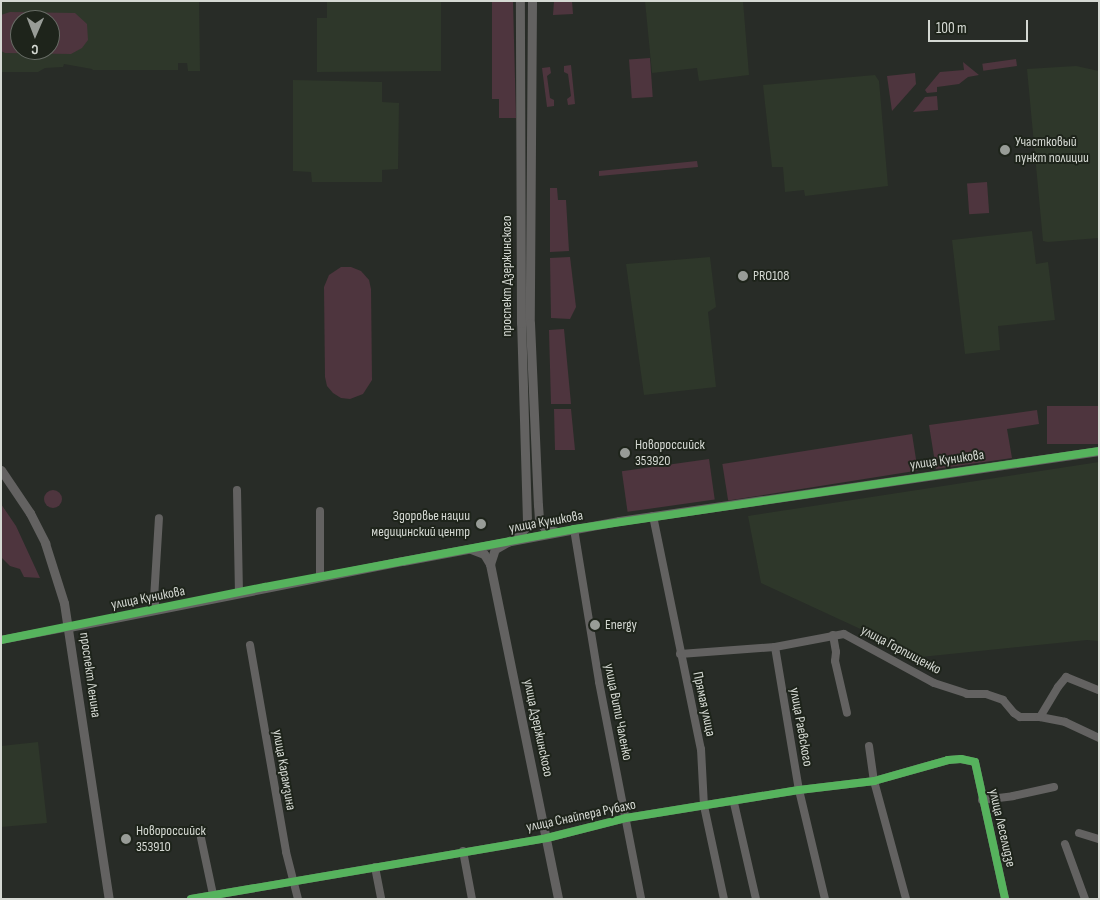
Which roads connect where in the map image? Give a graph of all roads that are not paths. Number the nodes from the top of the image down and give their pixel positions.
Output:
1 (520, 1) edge
2 (532, 1) edge
3 (525, 323) junction
4 (1099, 451) edge
5 (1, 470) edge
6 (237, 490) dead end
7 (320, 511) dead end
8 (653, 516) junction
9 (160, 518) dead end
10 (539, 520) junction
11 (527, 521) junction
12 (574, 529) junction
13 (560, 532) junction
14 (534, 535) junction
15 (508, 542) junction
16 (469, 549) junction
17 (490, 564) junction
18 (320, 577) junction
19 (239, 592) junction
20 (156, 609) junction
21 (69, 627) junction
22 (832, 635) junction
23 (1, 640) edge
24 (250, 645) dead end
25 (775, 647) junction
26 (680, 654) junction
27 (1099, 690) edge
28 (847, 714) dead end
29 (1040, 716) junction
30 (1099, 738) edge
31 (869, 746) dead end
32 (975, 762) joint
33 (874, 781) junction
34 (1054, 787) dead end
35 (799, 790) junction
36 (982, 800) junction
37 (734, 803) junction
38 (704, 806) junction
39 (626, 818) junction
40 (1079, 834) dead end
41 (201, 838) dead end
42 (547, 838) junction
43 (1099, 840) edge
44 (1065, 844) dead end
45 (463, 852) junction
46 (375, 867) junction
47 (294, 880) junction
48 (214, 897) edge
49 (109, 899) edge
50 (190, 899) edge
51 (298, 899) edge
52 (381, 899) edge
53 (472, 899) edge
54 (558, 899) edge
55 (642, 899) edge
56 (724, 899) edge
57 (756, 899) edge
58 (825, 899) edge
59 (906, 899) edge
60 (1005, 899) edge
61 (1085, 899) edge

1 - 3 street, проспект Дзержинского
2 - 3 street, проспект Дзержинского
3 - 10 street, проспект Дзержинского
3 - 11 street, проспект Дзержинского
4 - 8 street, улица Куникова
5 - 21 street, проспект Ленина
6 - 19 street
7 - 18 street
8 - 12 street, улица Куникова
8 - 26 street, Прямая улица
9 - 20 street
10 - 13 street
10 - 14 street
11 - 14 street
11 - 15 street
12 - 13 street, улица Куникова
12 - 39 street, улица Вити Чаленко
13 - 14 street, улица Куникова
14 - 15 street, улица Куникова
15 - 16 street, улица Куникова
15 - 17 street
16 - 17 street
16 - 18 street, улица Куникова
17 - 42 street, улица Дзержинского
18 - 19 street, улица Куникова
19 - 20 street, улица Куникова
20 - 21 street, улица Куникова
21 - 23 street, улица Куникова
21 - 49 street, проспект Ленина
22 - 25 street, улица Горпищенко
22 - 28 street
22 - 29 street, улица Горпищенко
24 - 47 street, улица Карамзина
25 - 26 street, улица Горпищенко
25 - 35 street, улица Раевского
26 - 38 street, Прямая улица
27 - 29 street
29 - 30 street, улица Горпищенко
31 - 33 street
32 - 33 street, улица Снайпера Рубахо
32 - 36 street, улица Леселидзе
33 - 35 street, улица Снайпера Рубахо
33 - 59 street
34 - 36 street, улица Леселидзе
35 - 37 street, улица Снайпера Рубахо
35 - 58 street, улица Раевского
36 - 60 street, улица Леселидзе
37 - 38 street, улица Снайпера Рубахо
37 - 57 street
38 - 39 street, улица Снайпера Рубахо
38 - 56 street, Прямая улица
39 - 42 street, улица Снайпера Рубахо
39 - 55 street, улица Вити Чаленко
40 - 43 street
41 - 48 street
42 - 45 street, улица Снайпера Рубахо
42 - 54 street, улица Дзержинского
44 - 61 street
45 - 46 street, улица Снайпера Рубахо
45 - 53 street
46 - 47 street, улица Снайпера Рубахо
46 - 52 street
47 - 48 street, улица Снайпера Рубахо
47 - 51 street, улица Карамзина
48 - 50 street, улица Снайпера Рубахо

